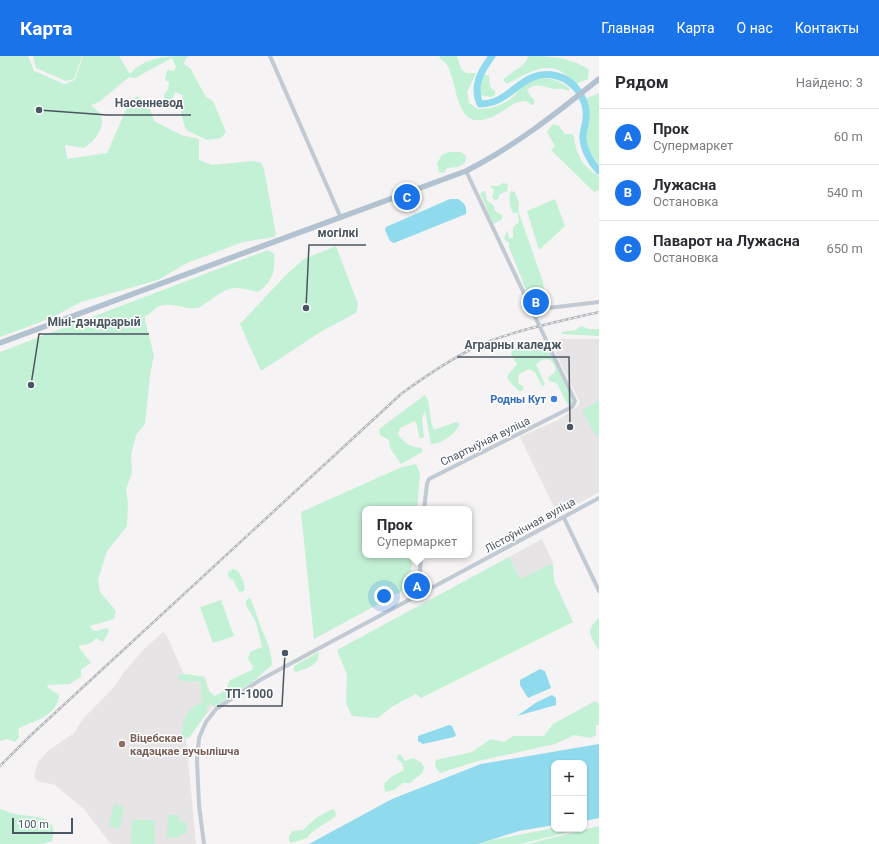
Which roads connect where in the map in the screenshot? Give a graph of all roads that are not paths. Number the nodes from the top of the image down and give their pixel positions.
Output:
1 (270, 56) edge
2 (599, 79) edge
3 (466, 171) junction
4 (341, 218) junction
5 (599, 302) edge
6 (532, 312) junction
7 (0, 343) edge
8 (599, 498) edge
9 (424, 506) edge
10 (564, 518) junction
11 (421, 558) edge
12 (427, 591) junction
13 (599, 591) edge
14 (204, 844) edge

1 - 4 street
2 - 3 main road
3 - 4 main road
3 - 6 street
4 - 7 main road
5 - 6 street
6 - 9 street, Спартыўная вуліца
8 - 10 street, Лістоўнічная вуліца
10 - 12 street, Лістоўнічная вуліца
10 - 13 street
11 - 12 street
12 - 14 street, Лістоўнічная вуліца

